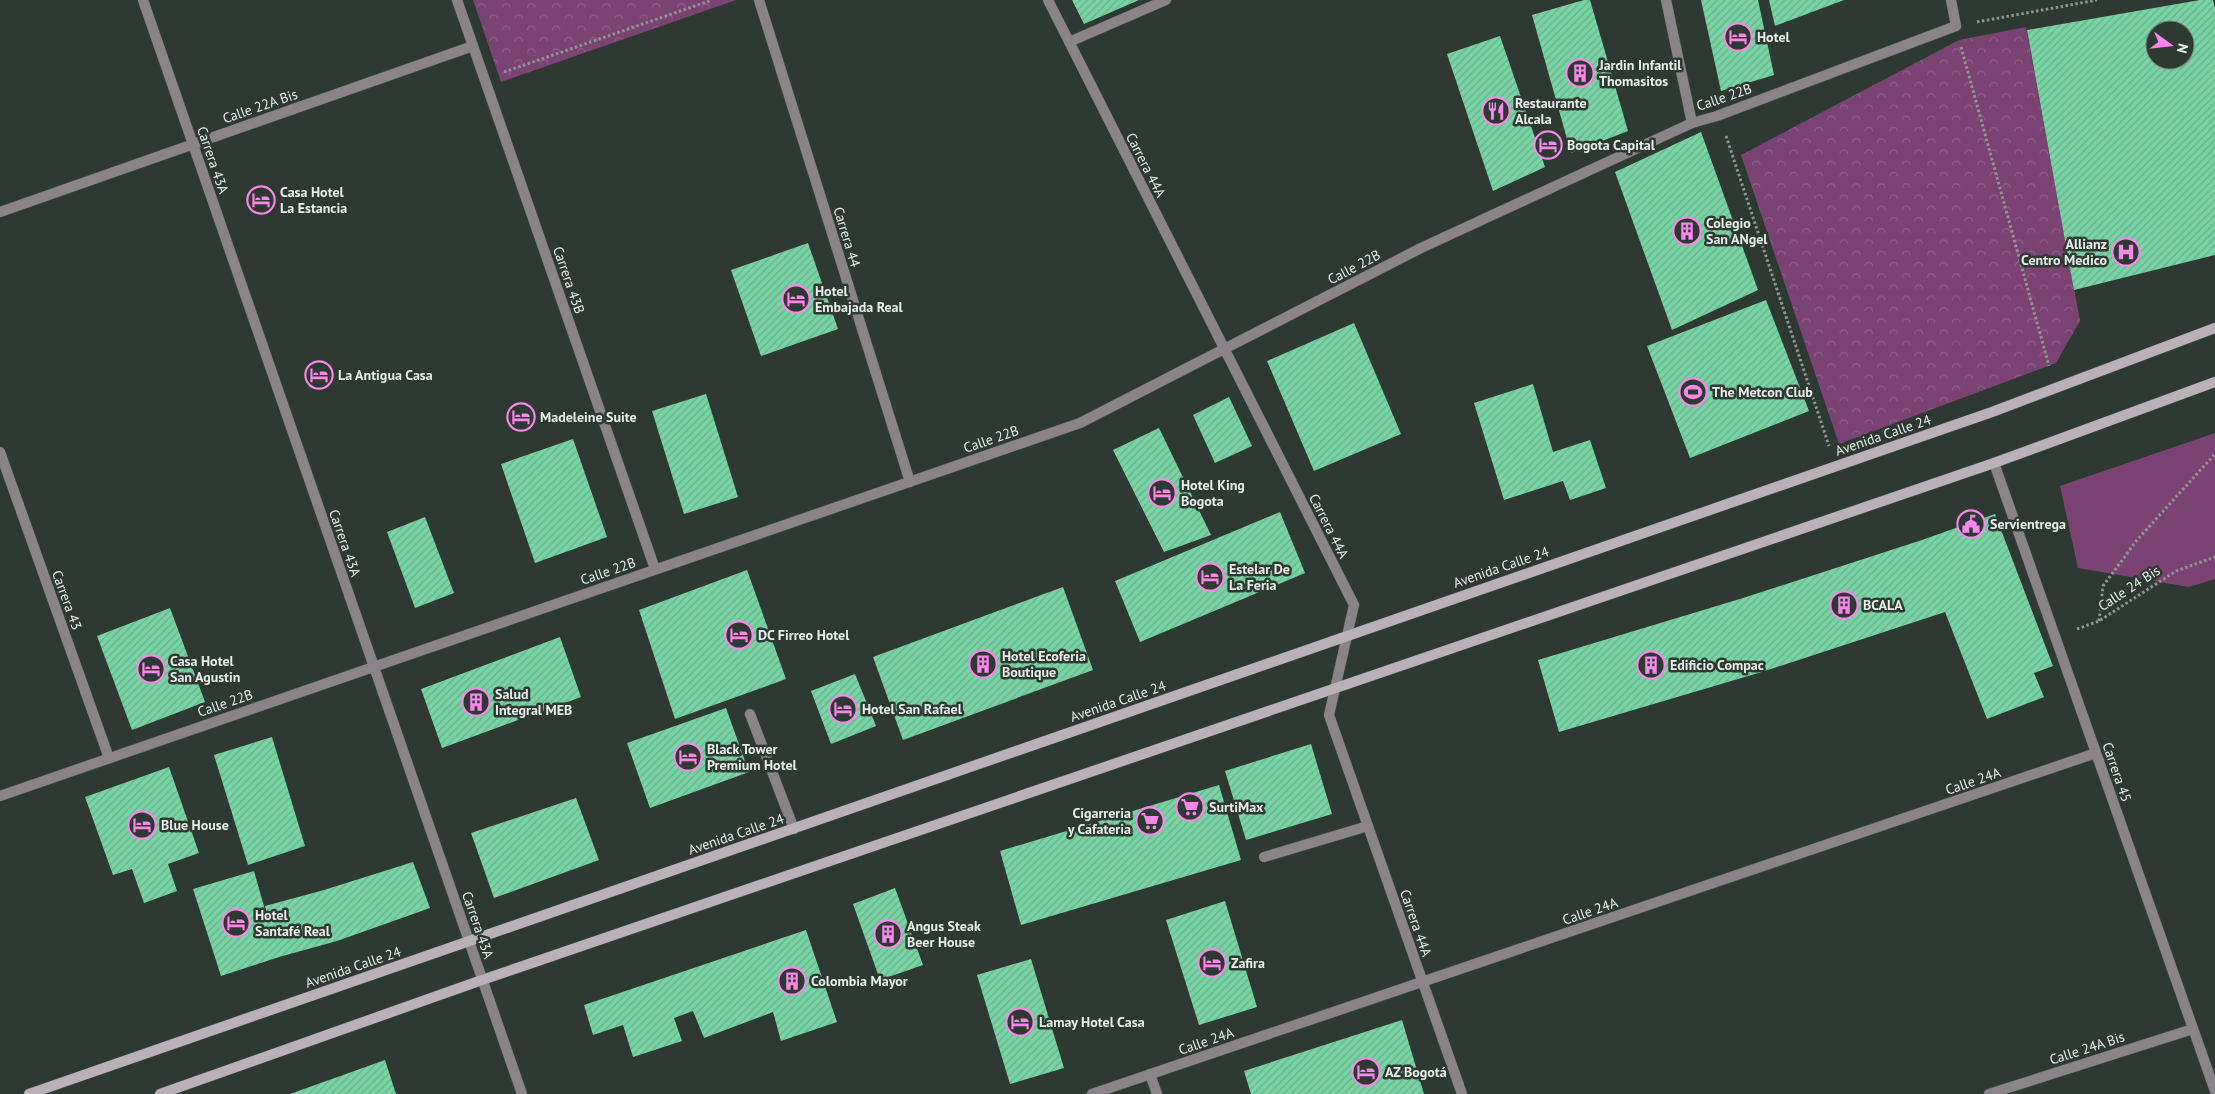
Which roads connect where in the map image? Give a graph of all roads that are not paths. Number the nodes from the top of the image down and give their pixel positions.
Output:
1 (143, 0) edge
2 (456, 0) edge
3 (759, 0) edge
4 (1048, 0) edge
5 (1166, 0) edge
6 (1666, 0) edge
7 (1951, 0) edge
8 (1069, 42) junction
9 (473, 46) junction
10 (1692, 123) junction
11 (193, 144) junction
12 (0, 212) edge
13 (2215, 328) edge
14 (1224, 350) junction
15 (2215, 382) edge
16 (0, 452) edge
17 (1994, 463) junction
18 (910, 482) junction
19 (655, 570) junction
20 (1347, 635) junction
21 (374, 667) junction
22 (1335, 688) junction
23 (750, 714) dead end
24 (2096, 754) junction
25 (109, 758) junction
26 (0, 796) edge
27 (1368, 826) junction
28 (794, 828) junction
29 (1264, 857) dead end
30 (468, 942) junction
31 (482, 980) junction
32 (1423, 982) junction
33 (2193, 1028) junction
34 (1150, 1074) junction
35 (2215, 1091) edge
36 (28, 1094) edge
37 (160, 1094) edge
38 (522, 1094) edge
39 (1092, 1094) edge
40 (1157, 1094) edge
41 (1462, 1094) edge
42 (1989, 1094) edge

1 - 11 street, Carrera 43A
2 - 9 street, Carrera 43B
3 - 18 street, Carrera 44
4 - 8 street, Carrera 44A
5 - 8 street
6 - 10 street
7 - 10 street, Calle 22B
8 - 14 street, Carrera 44A
9 - 11 street, Calle 22A Bis
9 - 19 street, Carrera 43B
10 - 14 street, Calle 22B
11 - 12 street, Calle 22A Bis
11 - 21 street, Carrera 43A
13 - 20 main road, Avenida Calle 24
14 - 18 street, Calle 22B
14 - 20 street, Carrera 44A
15 - 17 main road
16 - 25 street, Carrera 43
17 - 22 main road
17 - 24 street, Carrera 45
18 - 19 street, Calle 22B
19 - 21 street, Calle 22B
20 - 22 street, Carrera 44A
20 - 28 main road, Avenida Calle 24
21 - 25 street, Calle 22B
21 - 30 street, Carrera 43A
22 - 27 street, Carrera 44A
22 - 31 main road
23 - 28 street
24 - 32 street, Calle 24A
24 - 33 street, Carrera 45
25 - 26 street, Calle 22B
27 - 29 street
27 - 32 street, Carrera 44A
28 - 30 main road, Avenida Calle 24
30 - 31 street, Carrera 43A
30 - 36 main road, Avenida Calle 24
31 - 37 main road
31 - 38 street, Carrera 43A
32 - 34 street, Calle 24A
32 - 41 street, Carrera 44A
33 - 35 street, Carrera 45
33 - 42 street, Calle 24A Bis
34 - 39 street, Calle 24A
34 - 40 street

